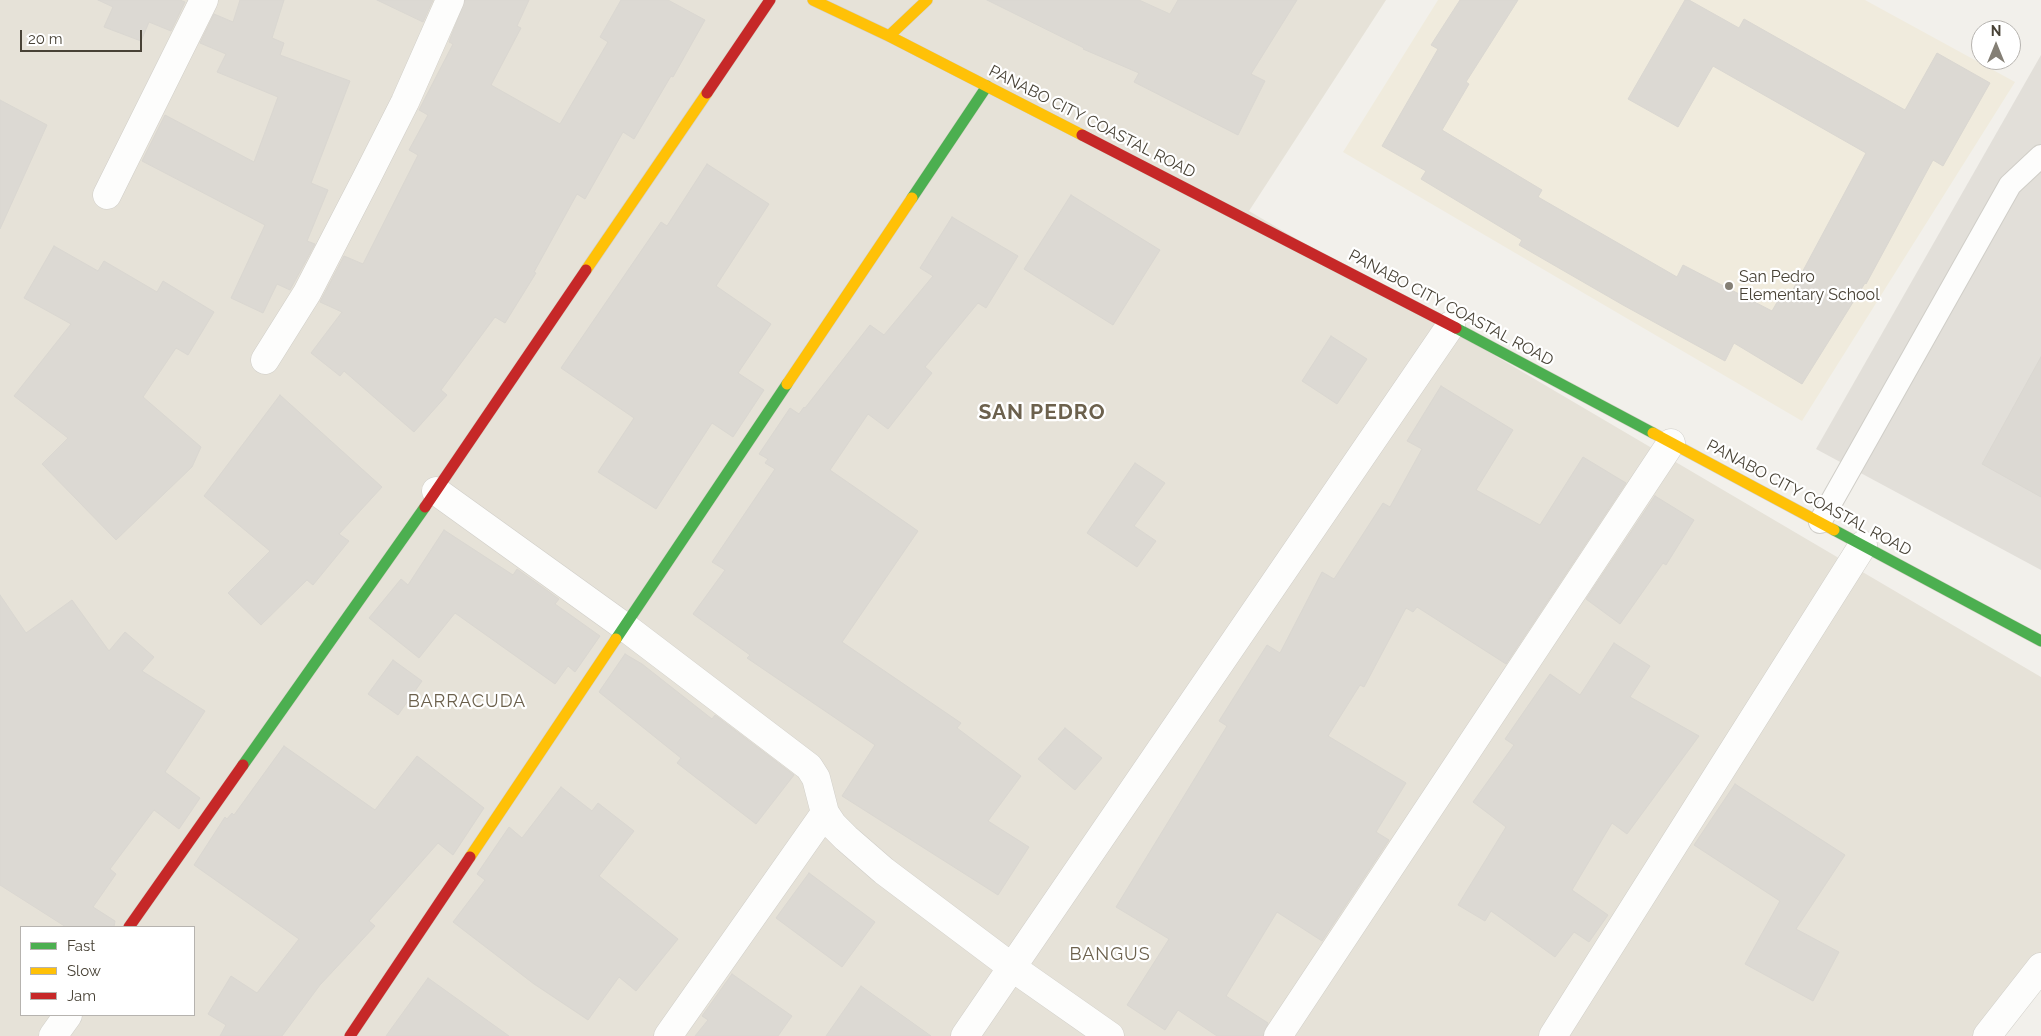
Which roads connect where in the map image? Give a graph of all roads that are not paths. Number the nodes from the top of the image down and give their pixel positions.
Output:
1 (204, 0) edge
2 (450, 0) edge
3 (770, 0) edge
4 (813, 0) edge
5 (927, 0) edge
6 (889, 36) junction
7 (987, 86) junction
8 (2041, 156) edge
9 (107, 195) dead end
10 (1451, 325) junction
11 (265, 360) dead end
12 (1671, 443) junction
13 (436, 491) junction
14 (1820, 522) junction
15 (1863, 545) junction
16 (626, 627) junction
17 (2041, 640) edge
18 (825, 813) junction
19 (131, 926) edge
20 (2041, 967) edge
21 (1012, 968) junction
22 (67, 1016) edge
23 (53, 1036) edge
24 (350, 1036) edge
25 (668, 1036) edge
26 (965, 1036) edge
27 (1110, 1036) edge
28 (1278, 1036) edge
29 (1553, 1036) edge
30 (1987, 1036) edge

1 - 9 street
2 - 11 street
3 - 13 street
4 - 6 street, PANABO CITY COASTAL ROAD
5 - 6 street
6 - 7 street, PANABO CITY COASTAL ROAD
7 - 10 street, PANABO CITY COASTAL ROAD
7 - 16 street
8 - 14 lane
10 - 12 street, PANABO CITY COASTAL ROAD
10 - 21 street
12 - 14 street, PANABO CITY COASTAL ROAD
12 - 28 street
13 - 16 street
13 - 19 street
14 - 15 street, PANABO CITY COASTAL ROAD
15 - 17 street, PANABO CITY COASTAL ROAD
15 - 29 street
16 - 18 street
16 - 24 street
18 - 21 street
18 - 25 street
20 - 30 street
21 - 26 street
21 - 27 street
22 - 23 street

